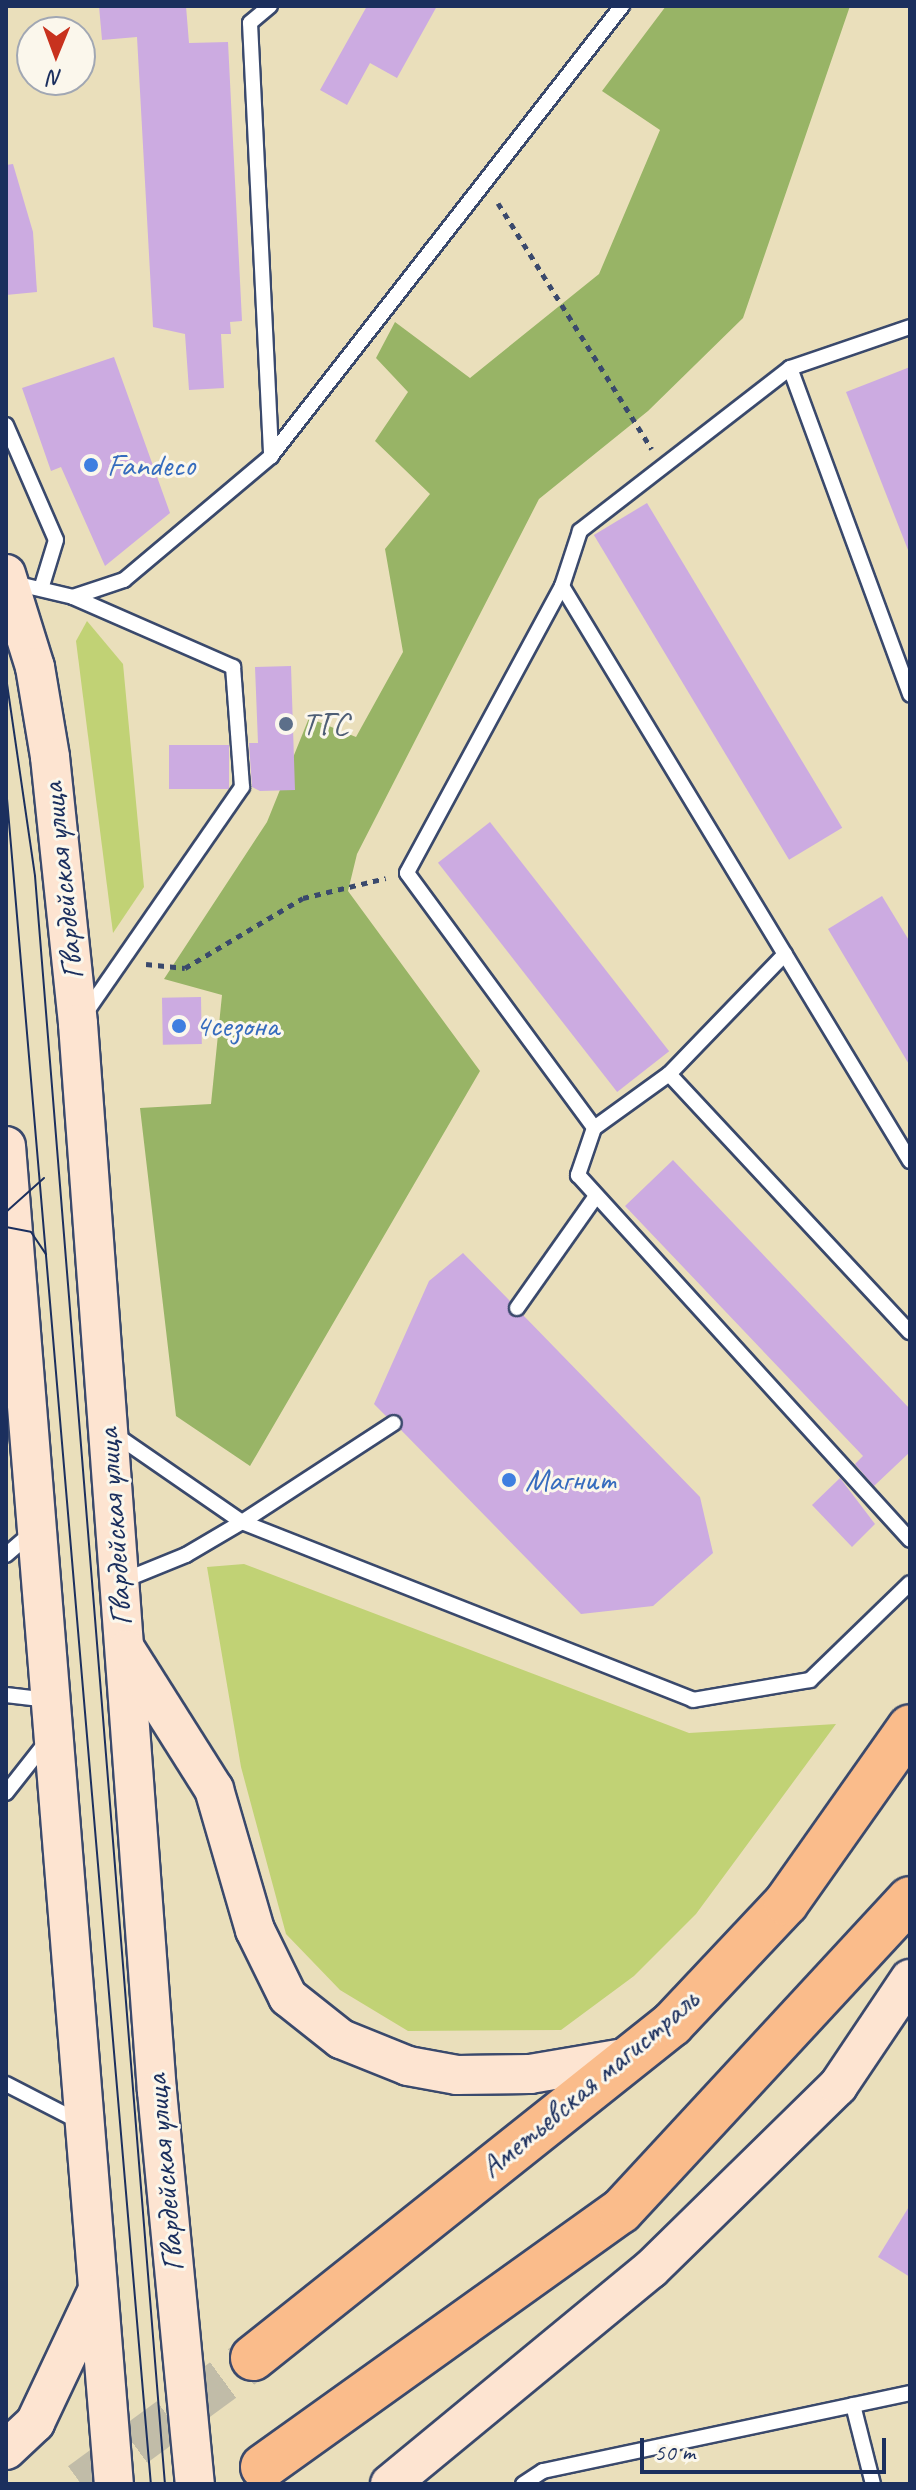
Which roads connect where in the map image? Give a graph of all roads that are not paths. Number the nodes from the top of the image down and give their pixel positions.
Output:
1 (270, 6) edge
2 (622, 6) edge
3 (910, 327) edge
4 (790, 368) junction
5 (6, 425) edge
6 (271, 456) junction
7 (19, 582) edge
8 (562, 586) junction
9 (73, 597) junction
10 (910, 695) edge
11 (785, 954) junction
12 (78, 1024) junction
13 (669, 1074) junction
14 (594, 1128) junction
15 (6, 1146) edge
16 (910, 1161) edge
17 (594, 1199) junction
18 (517, 1308) dead end
19 (910, 1332) edge
20 (394, 1423) dead end
21 (108, 1430) junction
22 (242, 1522) junction
23 (37, 1527) junction
24 (910, 1540) edge
25 (6, 1555) edge
26 (118, 1582) junction
27 (910, 1583) edge
28 (123, 1646) junction
29 (6, 1695) edge
30 (52, 1717) junction
31 (910, 1727) edge
32 (6, 1793) edge
33 (910, 1899) edge
34 (910, 1979) edge
35 (629, 2057) junction
36 (6, 2084) edge
37 (85, 2125) junction
38 (97, 2292) junction
39 (253, 2358) tunnel mouth
40 (910, 2393) edge
41 (853, 2405) junction
42 (6, 2450) edge
43 (263, 2467) dead end
44 (114, 2484) edge
45 (195, 2484) edge
46 (390, 2484) edge
47 (523, 2484) edge
48 (873, 2484) edge

1 - 6 lane
2 - 6 lane
3 - 4 lane
4 - 8 lane
4 - 10 lane
5 - 7 lane
6 - 9 lane
7 - 9 lane
7 - 12 main road, Гвардейская улица
8 - 11 lane
8 - 14 lane
9 - 12 lane
11 - 13 lane
11 - 16 lane
12 - 21 main road, Гвардейская улица
13 - 14 lane
13 - 19 lane
14 - 17 lane
15 - 23 main road
17 - 18 lane
17 - 24 lane
20 - 22 lane
21 - 22 lane
21 - 26 main road, Гвардейская улица
22 - 26 lane
22 - 27 lane
23 - 25 lane
23 - 30 main road
26 - 28 main road, Гвардейская улица
28 - 35 main road
28 - 45 main road, Гвардейская улица
29 - 30 lane
30 - 32 lane
30 - 37 main road
31 - 35 main road, Аметьевская магистраль
33 - 43 main road
34 - 46 main road
35 - 39 main road, Аметьевская магистраль
36 - 37 lane
37 - 38 main road
38 - 42 main road
38 - 44 main road
40 - 41 lane
41 - 47 lane
41 - 48 lane

